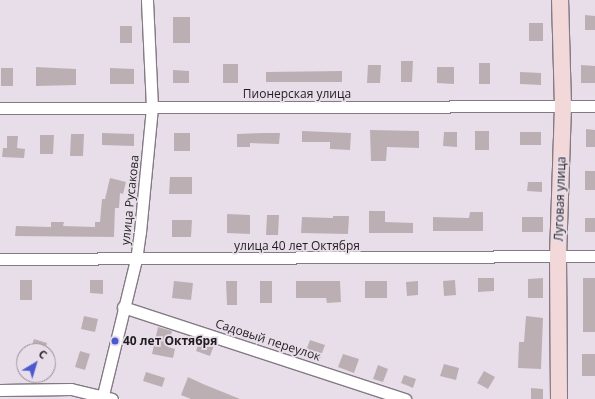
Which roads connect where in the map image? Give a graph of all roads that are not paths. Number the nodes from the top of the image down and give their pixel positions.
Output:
1 (147, 0) edge
2 (560, 0) edge
3 (563, 106) junction
4 (595, 106) edge
5 (152, 107) junction
6 (0, 108) edge
7 (595, 256) edge
8 (558, 257) junction
9 (0, 259) edge
10 (136, 260) junction
11 (123, 307) junction
12 (0, 390) edge
13 (106, 398) edge
14 (405, 399) edge
15 (559, 399) edge

1 - 5 street, улица Русакова
2 - 3 street, Луговая улица
3 - 4 street, Пионерская улица
3 - 5 street, Пионерская улица
3 - 8 street, Луговая улица
5 - 6 street, Пионерская улица
5 - 10 street, улица Русакова
7 - 8 street, улица 40 лет Октября
8 - 10 street, улица 40 лет Октября
8 - 15 street, Луговая улица
9 - 10 street, улица 40 лет Октября
10 - 11 street, улица Русакова
11 - 13 street, улица Русакова
11 - 14 street, Садовый переулок
12 - 13 street

